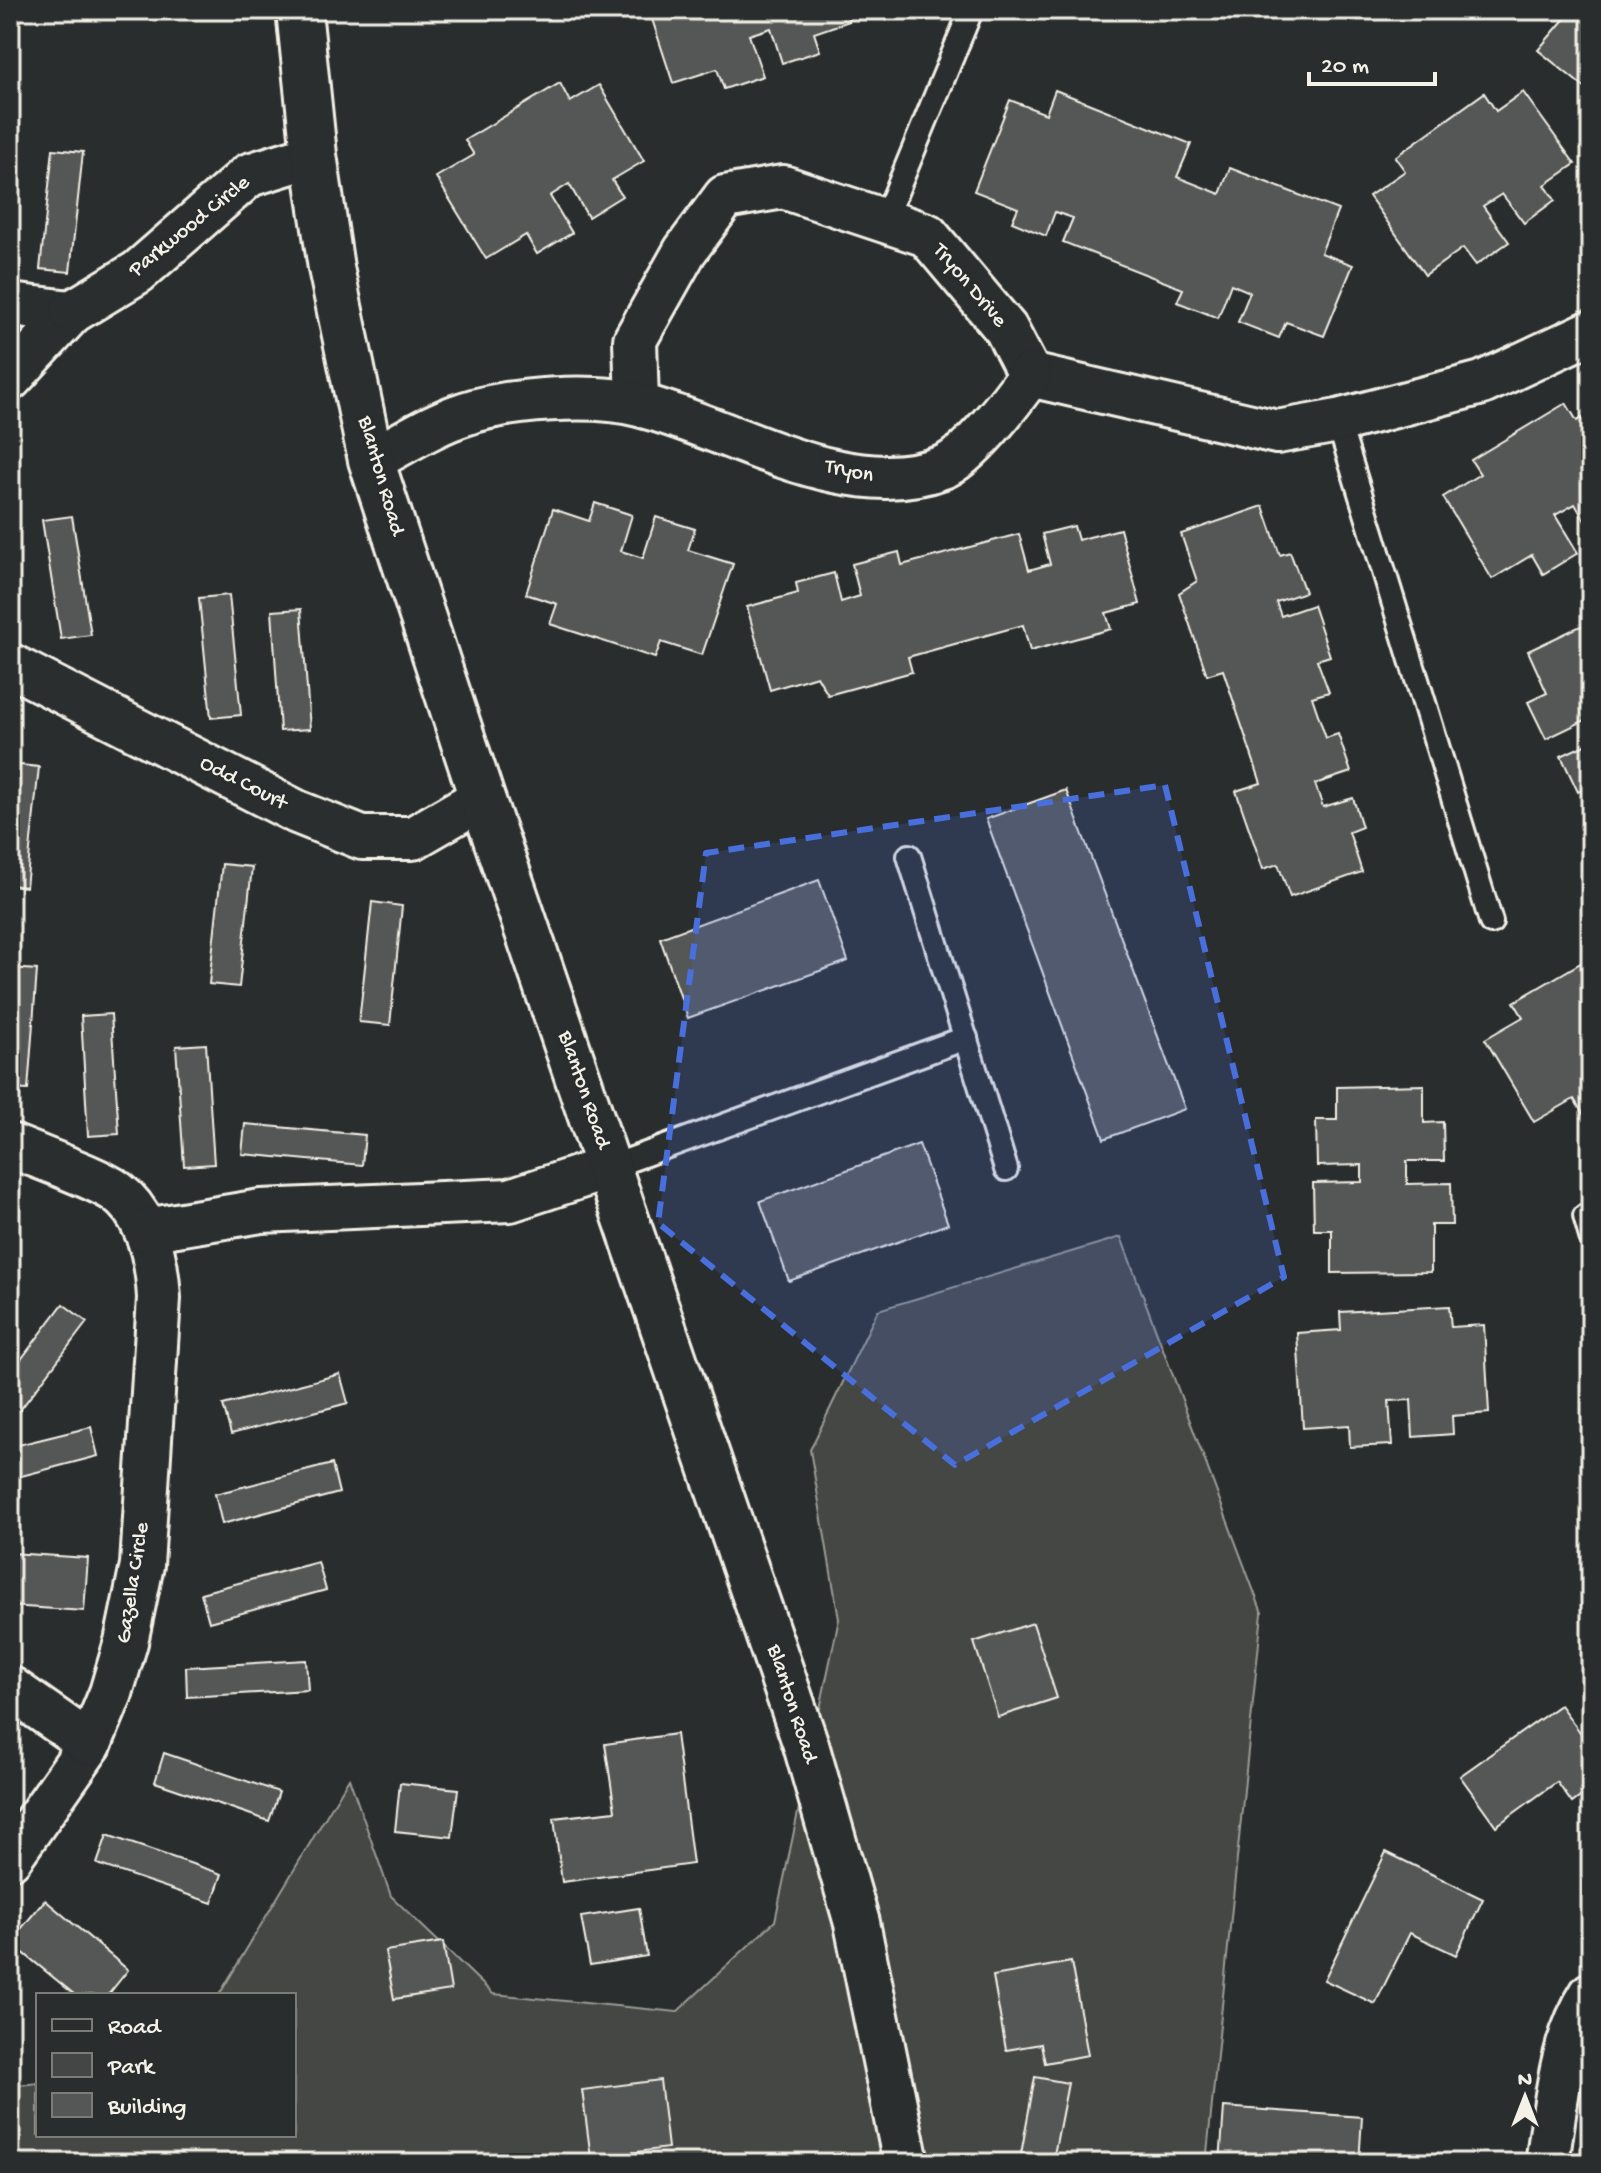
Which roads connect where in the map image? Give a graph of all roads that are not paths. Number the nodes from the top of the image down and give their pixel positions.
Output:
1 (299, 10) edge
2 (968, 18) dead end
3 (314, 155) junction
4 (885, 219) junction
5 (10, 305) edge
6 (72, 312) junction
7 (1591, 332) edge
8 (1030, 375) junction
9 (10, 379) edge
10 (637, 404) junction
11 (1338, 421) junction
12 (371, 460) junction
13 (10, 665) edge
14 (482, 798) junction
15 (909, 856) dead end
16 (1491, 922) dead end
17 (966, 1038) junction
18 (10, 1145) edge
19 (610, 1167) junction
20 (1006, 1169) dead end
21 (1591, 1213) edge
22 (146, 1230) junction
23 (1591, 1237) edge
24 (10, 1688) edge
25 (90, 1744) junction
26 (10, 1858) edge
27 (1591, 1994) edge
28 (906, 2163) edge
29 (1547, 2163) edge

1 - 3 street, Blanton Road
2 - 4 lane
3 - 6 street, Parkwood Circle
3 - 12 street, Blanton Road
4 - 8 street, Tryon Drive
4 - 10 street, Tryon Drive
5 - 6 street
6 - 9 street, Parkwood Circle
7 - 11 street
8 - 10 street, Tryon
8 - 11 street
10 - 12 street
11 - 16 lane
12 - 14 street, Blanton Road
13 - 14 street, Odd Court
14 - 19 street, Blanton Road
15 - 17 lane
17 - 19 lane
17 - 20 lane
18 - 22 street, Gazella Circle
19 - 22 street
19 - 28 street, Blanton Road
21 - 23 lane
22 - 25 street, Gazella Circle
24 - 25 street
25 - 26 street, Gazella Circle
27 - 29 street

